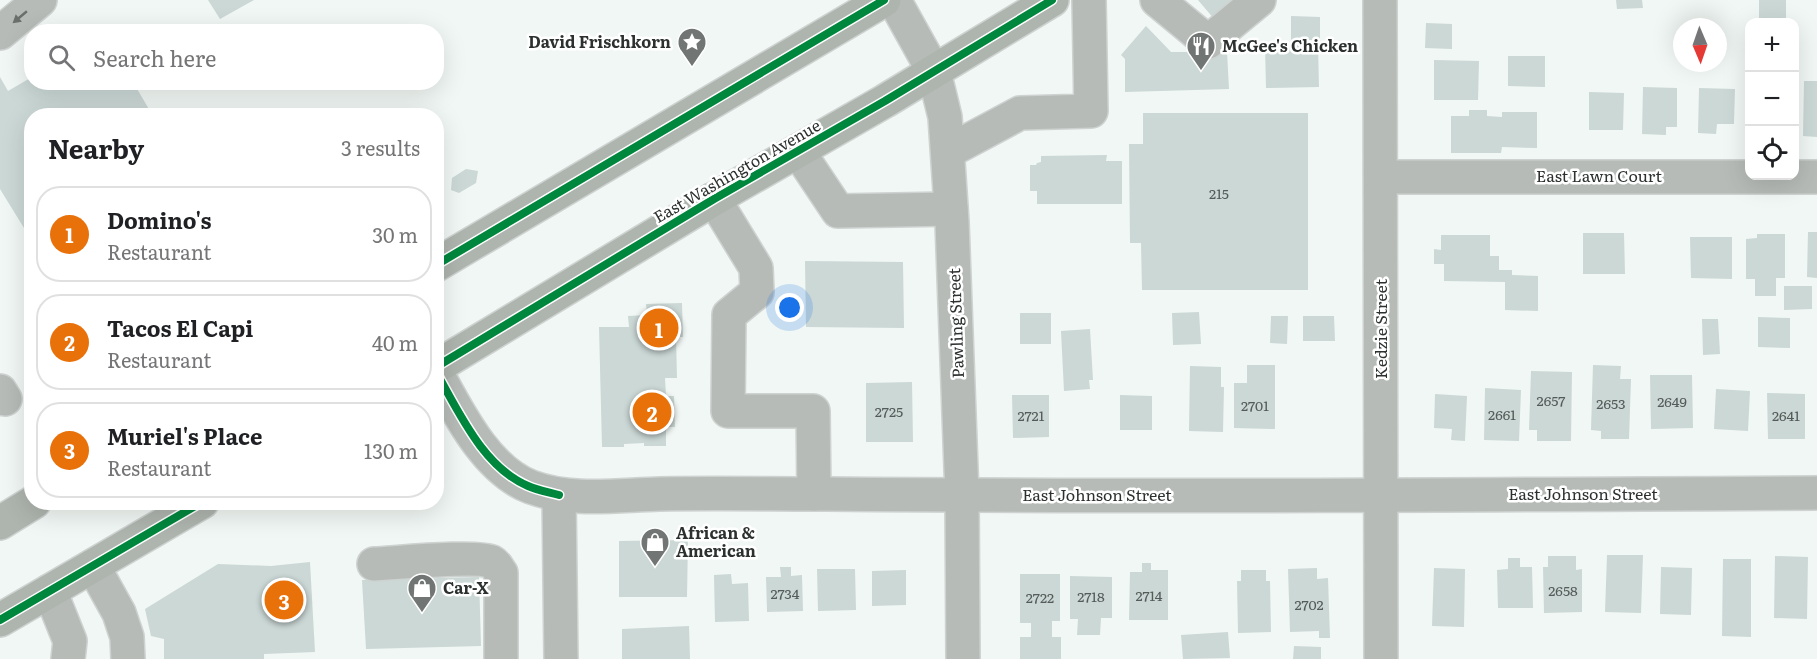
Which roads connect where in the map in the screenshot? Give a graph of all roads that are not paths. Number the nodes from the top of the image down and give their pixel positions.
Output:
1 (40, 0) edge
2 (884, 0) edge
3 (894, 0) edge
4 (1052, 0) edge
5 (1089, 0) edge
6 (1259, 0) edge
7 (1380, 0) edge
8 (1165, 2) edge
9 (0, 33) edge
10 (934, 72) junction
11 (798, 151) junction
12 (949, 151) junction
13 (1381, 177) junction
14 (1817, 177) edge
15 (714, 199) junction
16 (951, 209) junction
17 (444, 260) edge
18 (444, 362) edge
19 (444, 386) edge
20 (1817, 493) edge
21 (814, 494) junction
22 (559, 495) junction
23 (1381, 495) junction
24 (962, 496) junction
25 (24, 508) edge
26 (188, 510) edge
27 (0, 523) edge
28 (374, 564) dead end
29 (93, 566) junction
30 (50, 591) junction
31 (0, 620) edge
32 (68, 659) edge
33 (128, 659) edge
34 (501, 659) edge
35 (561, 659) edge
36 (963, 659) edge
37 (1381, 659) edge

1 -> 9 street
2 - 17 main road
3 - 10 street, Pawling Street
4 - 10 main road, East Washington Avenue
5 - 12 street
6 - 8 street
7 - 13 street, Kedzie Street
10 - 11 main road, East Washington Avenue
10 - 12 street, Pawling Street
11 - 15 main road, East Washington Avenue
11 - 16 street
12 - 16 street, Pawling Street
13 - 14 street, East Lawn Court
13 - 23 street, Kedzie Street
15 - 18 main road, East Washington Avenue
15 - 21 street
16 - 24 street, Pawling Street
19 - 22 street, East Johnson Street
20 - 23 street, East Johnson Street
21 - 22 street, East Johnson Street
21 - 24 street, East Johnson Street
22 - 35 street
23 - 24 street, East Johnson Street
23 - 37 street, Kedzie Street
24 - 36 street, Pawling Street
25 - 27 main road
26 - 29 main road
28 - 34 street
29 - 30 main road
29 - 33 street
30 - 31 main road
30 - 32 street

